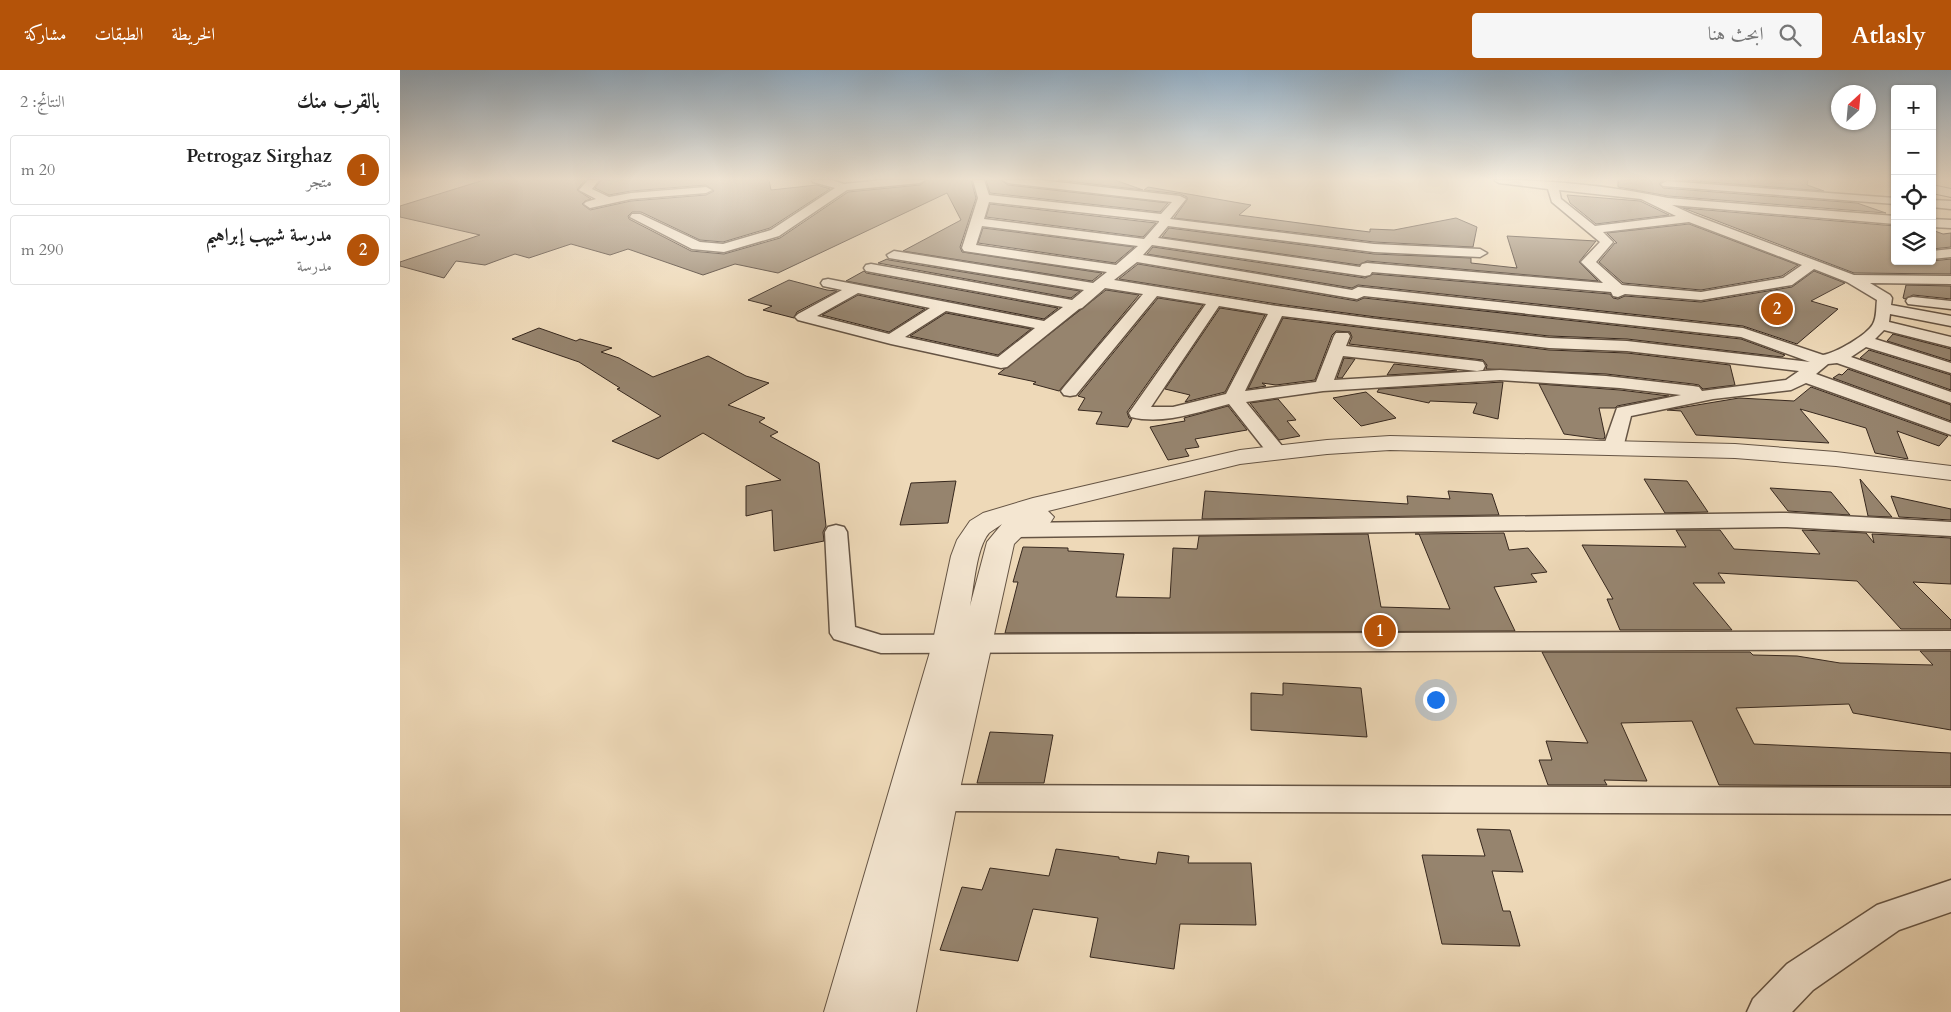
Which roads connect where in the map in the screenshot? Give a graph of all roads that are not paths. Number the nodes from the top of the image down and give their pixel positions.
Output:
1 (658, 224) edge
2 (790, 224) edge
3 (976, 224) edge
4 (994, 224) edge
5 (1162, 224) edge
6 (1195, 224) edge
7 (1586, 224) edge
8 (1642, 224) edge
9 (1706, 224) edge
10 (1593, 230) junction
11 (1148, 242) junction
12 (1374, 248) junction
13 (1480, 253) dead end
14 (1951, 253) edge
15 (1936, 254) edge
16 (894, 255) dead end
17 (1134, 258) junction
18 (1813, 264) junction
19 (871, 268) dead end
20 (1120, 270) junction
21 (1366, 270) junction
22 (1852, 279) junction
23 (1951, 280) edge
24 (828, 283) dead end
25 (1101, 286) junction
26 (855, 288) junction
27 (1618, 289) junction
28 (1154, 290) junction
29 (1358, 293) junction
30 (1215, 301) junction
31 (1884, 303) junction
32 (1076, 305) junction
33 (1951, 305) edge
34 (942, 306) junction
35 (1277, 311) junction
36 (1623, 319) junction
37 (1347, 320) junction
38 (1951, 322) edge
39 (1881, 325) junction
40 (1046, 326) junction
41 (891, 338) junction
42 (1864, 341) junction
43 (1951, 342) edge
44 (1627, 346) junction
45 (1336, 350) junction
46 (1820, 366) junction
47 (1951, 368) edge
48 (1619, 383) junction
49 (1323, 386) junction
50 (1070, 391) dead end
51 (1713, 394) junction
52 (1233, 398) junction
53 (1951, 398) edge
54 (1951, 429) edge
55 (1613, 448) junction
56 (1277, 452) junction
57 (1951, 473) edge
58 (1951, 485) edge
59 (1951, 529) edge
60 (1010, 530) junction
61 (836, 532) dead end
62 (1951, 640) edge
63 (948, 645) junction
64 (977, 645) junction
65 (939, 798) junction
66 (1951, 801) edge
67 (1951, 896) edge
68 (847, 1012) edge
69 (893, 1012) edge
70 (1766, 1012) edge

1 - 2 street
3 - 20 street
4 - 11 street
5 - 11 street
6 - 12 street
7 - 10 street
8 - 10 street
9 - 18 street
10 - 27 street
11 - 17 street
11 - 21 street
12 - 13 street
12 - 21 street
14 - 15 street
16 - 25 street
17 - 20 street
17 - 29 street
18 - 22 street
18 - 27 street
19 - 32 street
20 - 25 street
21 - 27 street
21 - 29 street
22 - 23 street
22 - 31 street
24 - 26 street
25 - 28 street
25 - 32 street
26 - 34 street
26 - 41 street
27 - 36 street
28 - 30 street
28 - 50 street
29 - 36 street
29 - 37 street
30 - 35 street
30 - 52 street
31 - 33 street
31 - 38 street
31 - 39 street
32 - 40 street
34 - 40 street
34 - 41 street
35 - 37 street
35 - 52 street
36 - 44 street
36 - 46 street
37 - 44 street
37 - 45 street
39 - 42 street
39 - 43 street
40 - 41 street
42 - 46 street
42 - 47 street
44 - 46 street
45 - 48 street
45 - 49 street
46 - 51 street
46 - 53 street
46 - 54 street
48 - 49 street
48 - 51 street
49 - 52 street
51 - 55 street
52 - 56 street
55 - 56 street
55 - 57 street
56 - 63 street
58 - 60 street
59 - 60 street
60 - 64 street
61 - 63 street
62 - 64 street
63 - 64 street
63 - 68 street
64 - 65 street
65 - 66 street
65 - 69 street
67 - 70 street

